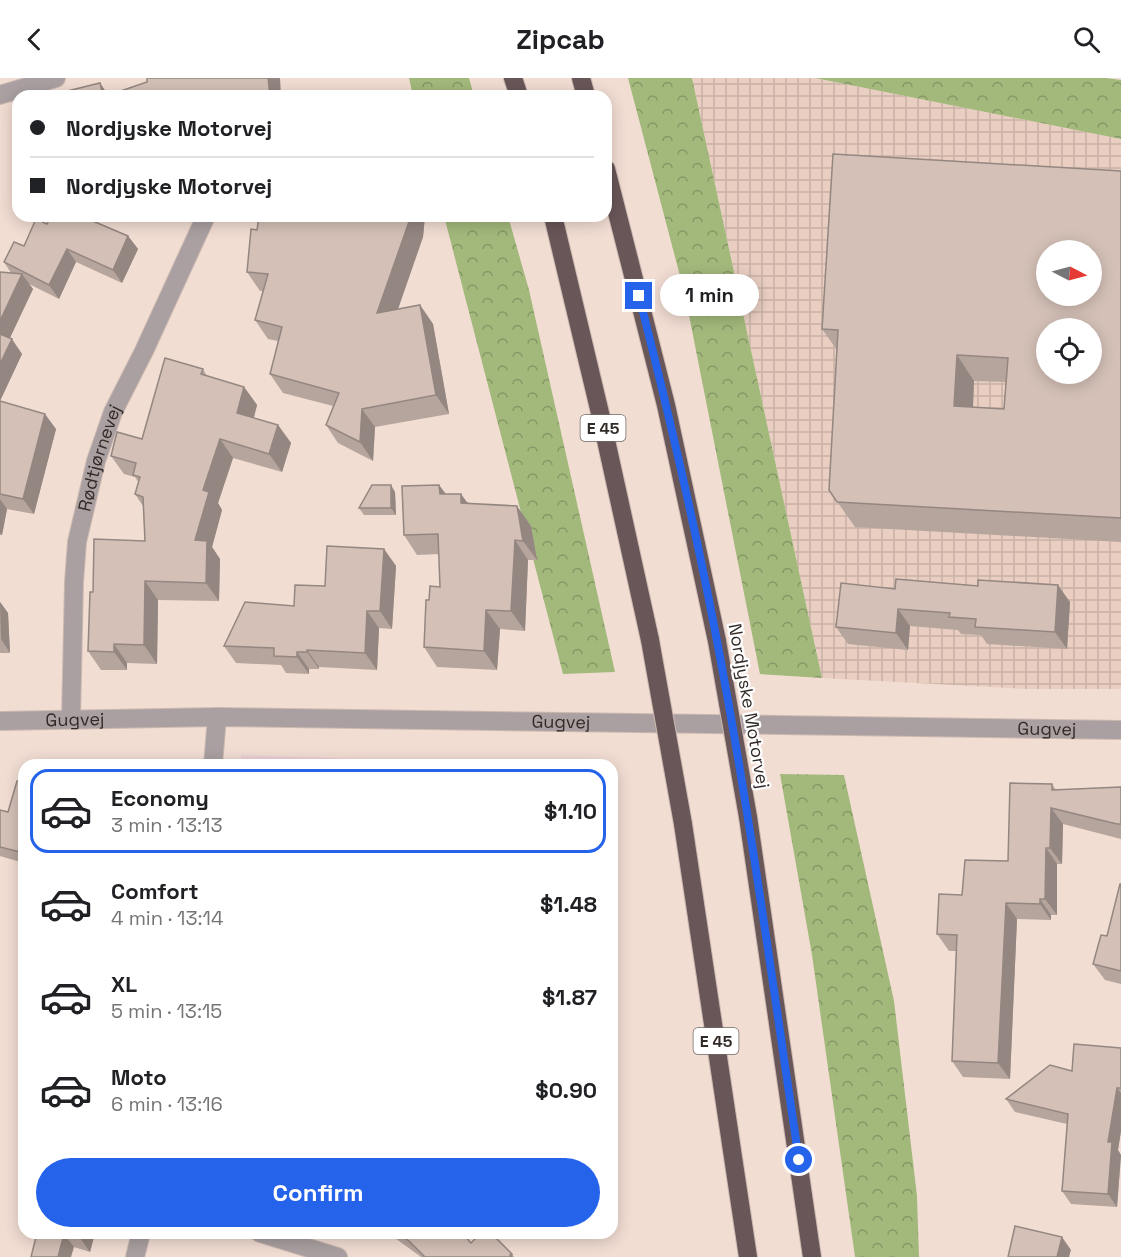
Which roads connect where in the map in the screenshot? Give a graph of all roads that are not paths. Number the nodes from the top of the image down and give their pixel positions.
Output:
1 (56, 78) edge
2 (16, 90) edge
3 (612, 193) edge
4 (203, 222) edge
5 (553, 222) edge
6 (217, 717) junction
7 (71, 719) junction
8 (0, 722) edge
9 (1121, 730) edge
10 (214, 759) edge
11 (140, 1239) edge
12 (280, 1239) edge
13 (135, 1257) edge
14 (338, 1257) edge
15 (748, 1257) edge
16 (812, 1257) edge

1 - 2 street
3 - 16 highway, Nordjyske Motorvej, bridge
4 - 7 street, Rødtjørnevej
5 - 15 highway, E 45, bridge
6 - 7 street, Gugvej
6 - 9 street, Gugvej
6 - 10 street
7 - 8 street, Gugvej
11 - 13 street
12 - 14 street

